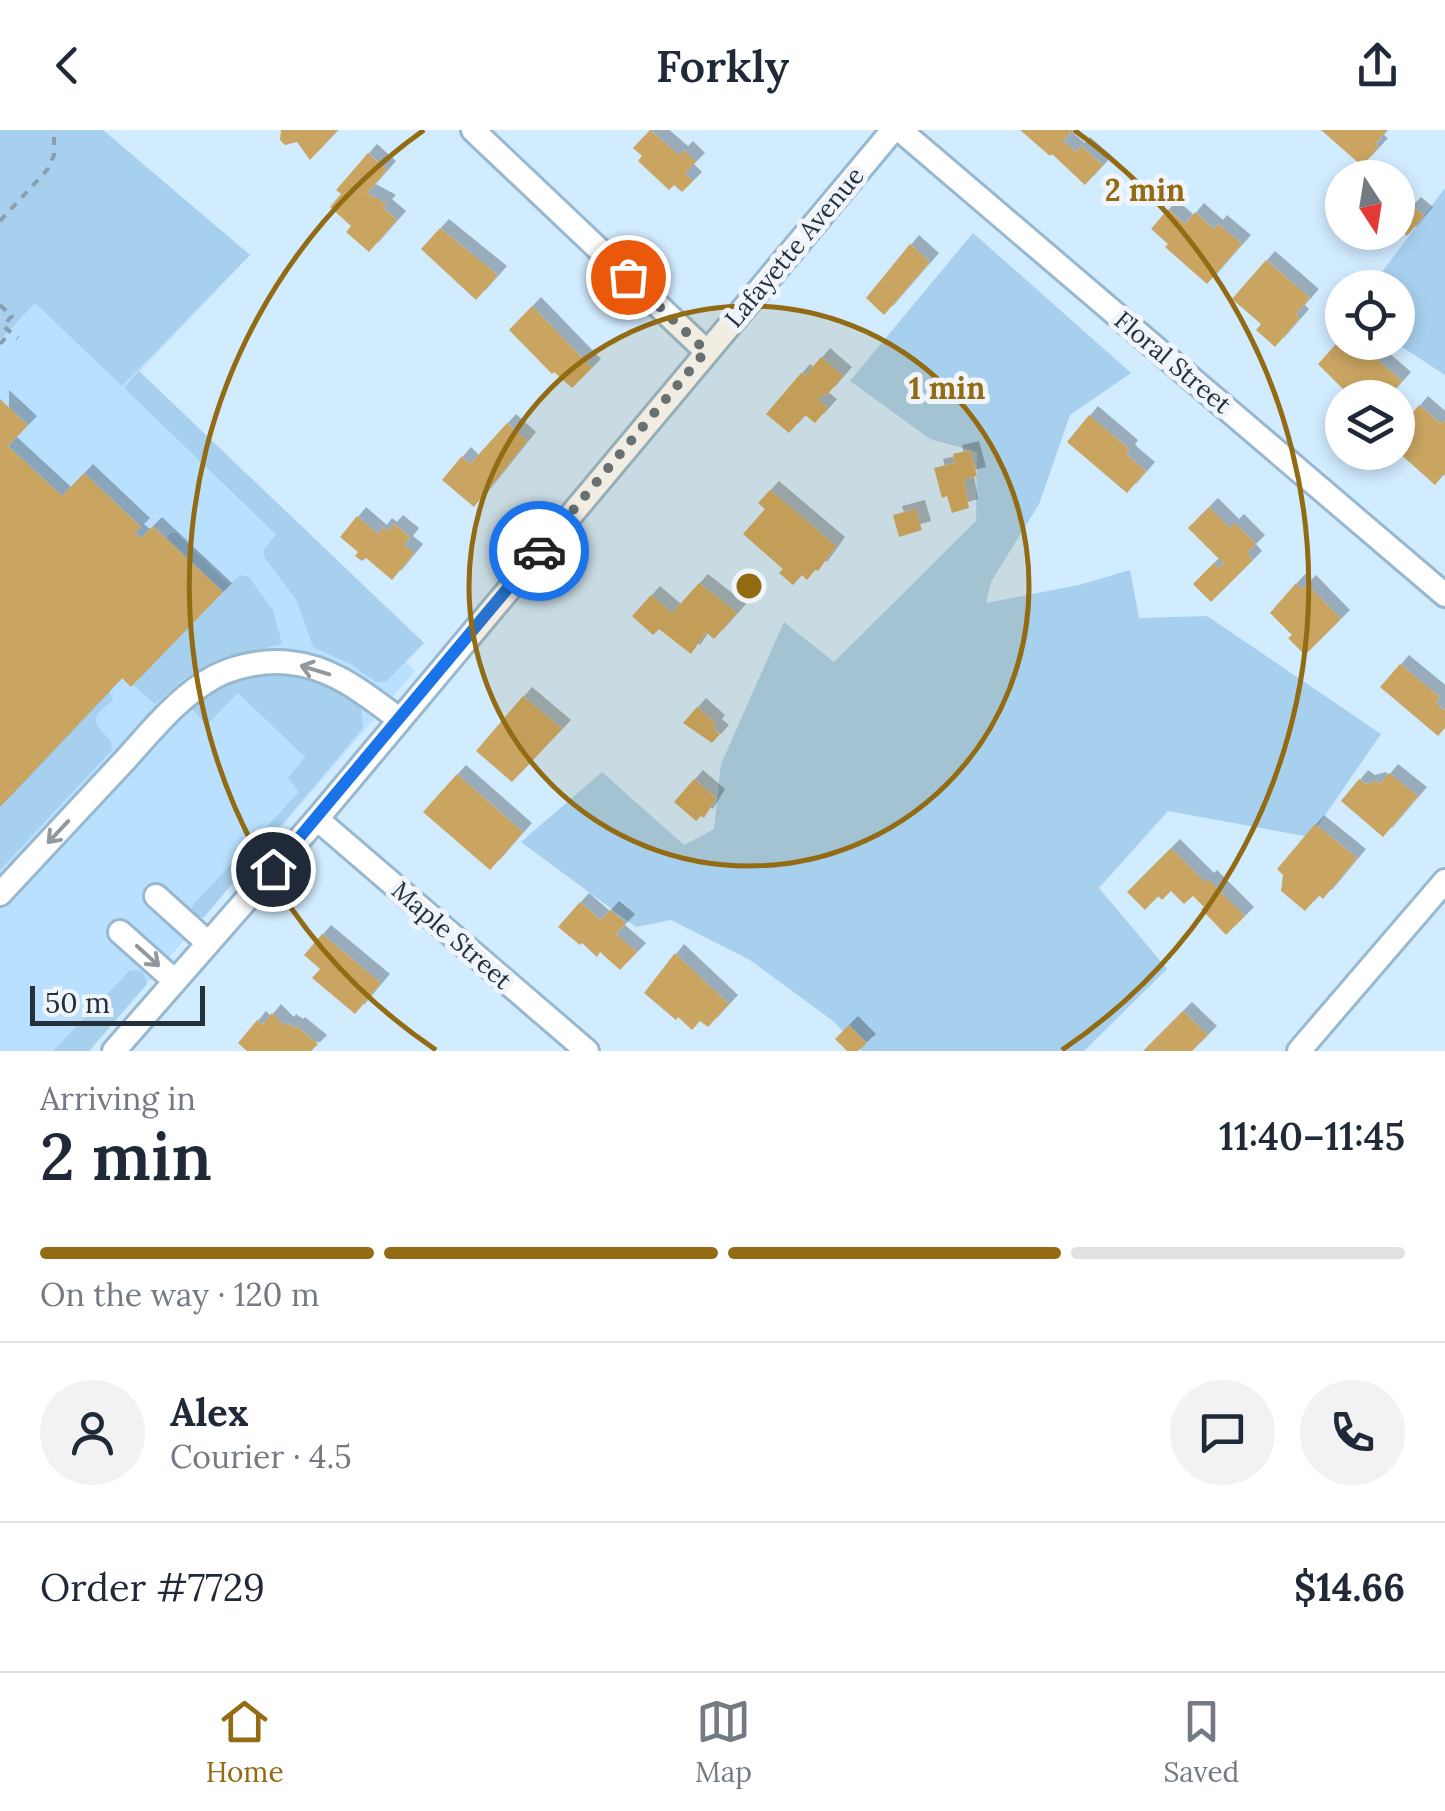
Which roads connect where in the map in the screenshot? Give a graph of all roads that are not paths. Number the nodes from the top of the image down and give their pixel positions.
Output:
1 (474, 130) edge
2 (897, 130) edge
3 (706, 351) junction
4 (1445, 595) edge
5 (398, 719) junction
6 (317, 819) junction
7 (1445, 880) edge
8 (0, 894) edge
9 (156, 896) dead end
10 (120, 932) dead end
11 (208, 944) junction
12 (175, 981) junction
13 (114, 1051) edge
14 (587, 1051) edge
15 (1299, 1051) edge

1 - 3 street
2 - 3 street, Lafayette Avenue
2 - 4 street, Floral Street
3 - 5 street, Lafayette Avenue
5 - 6 street, Lafayette Avenue
5 -> 8 street
6 - 11 street, Lafayette Avenue
6 - 14 street, Maple Street
7 - 15 street
9 - 11 street
10 -> 12 street
11 - 12 street, Lafayette Avenue
12 - 13 street, Lafayette Avenue

